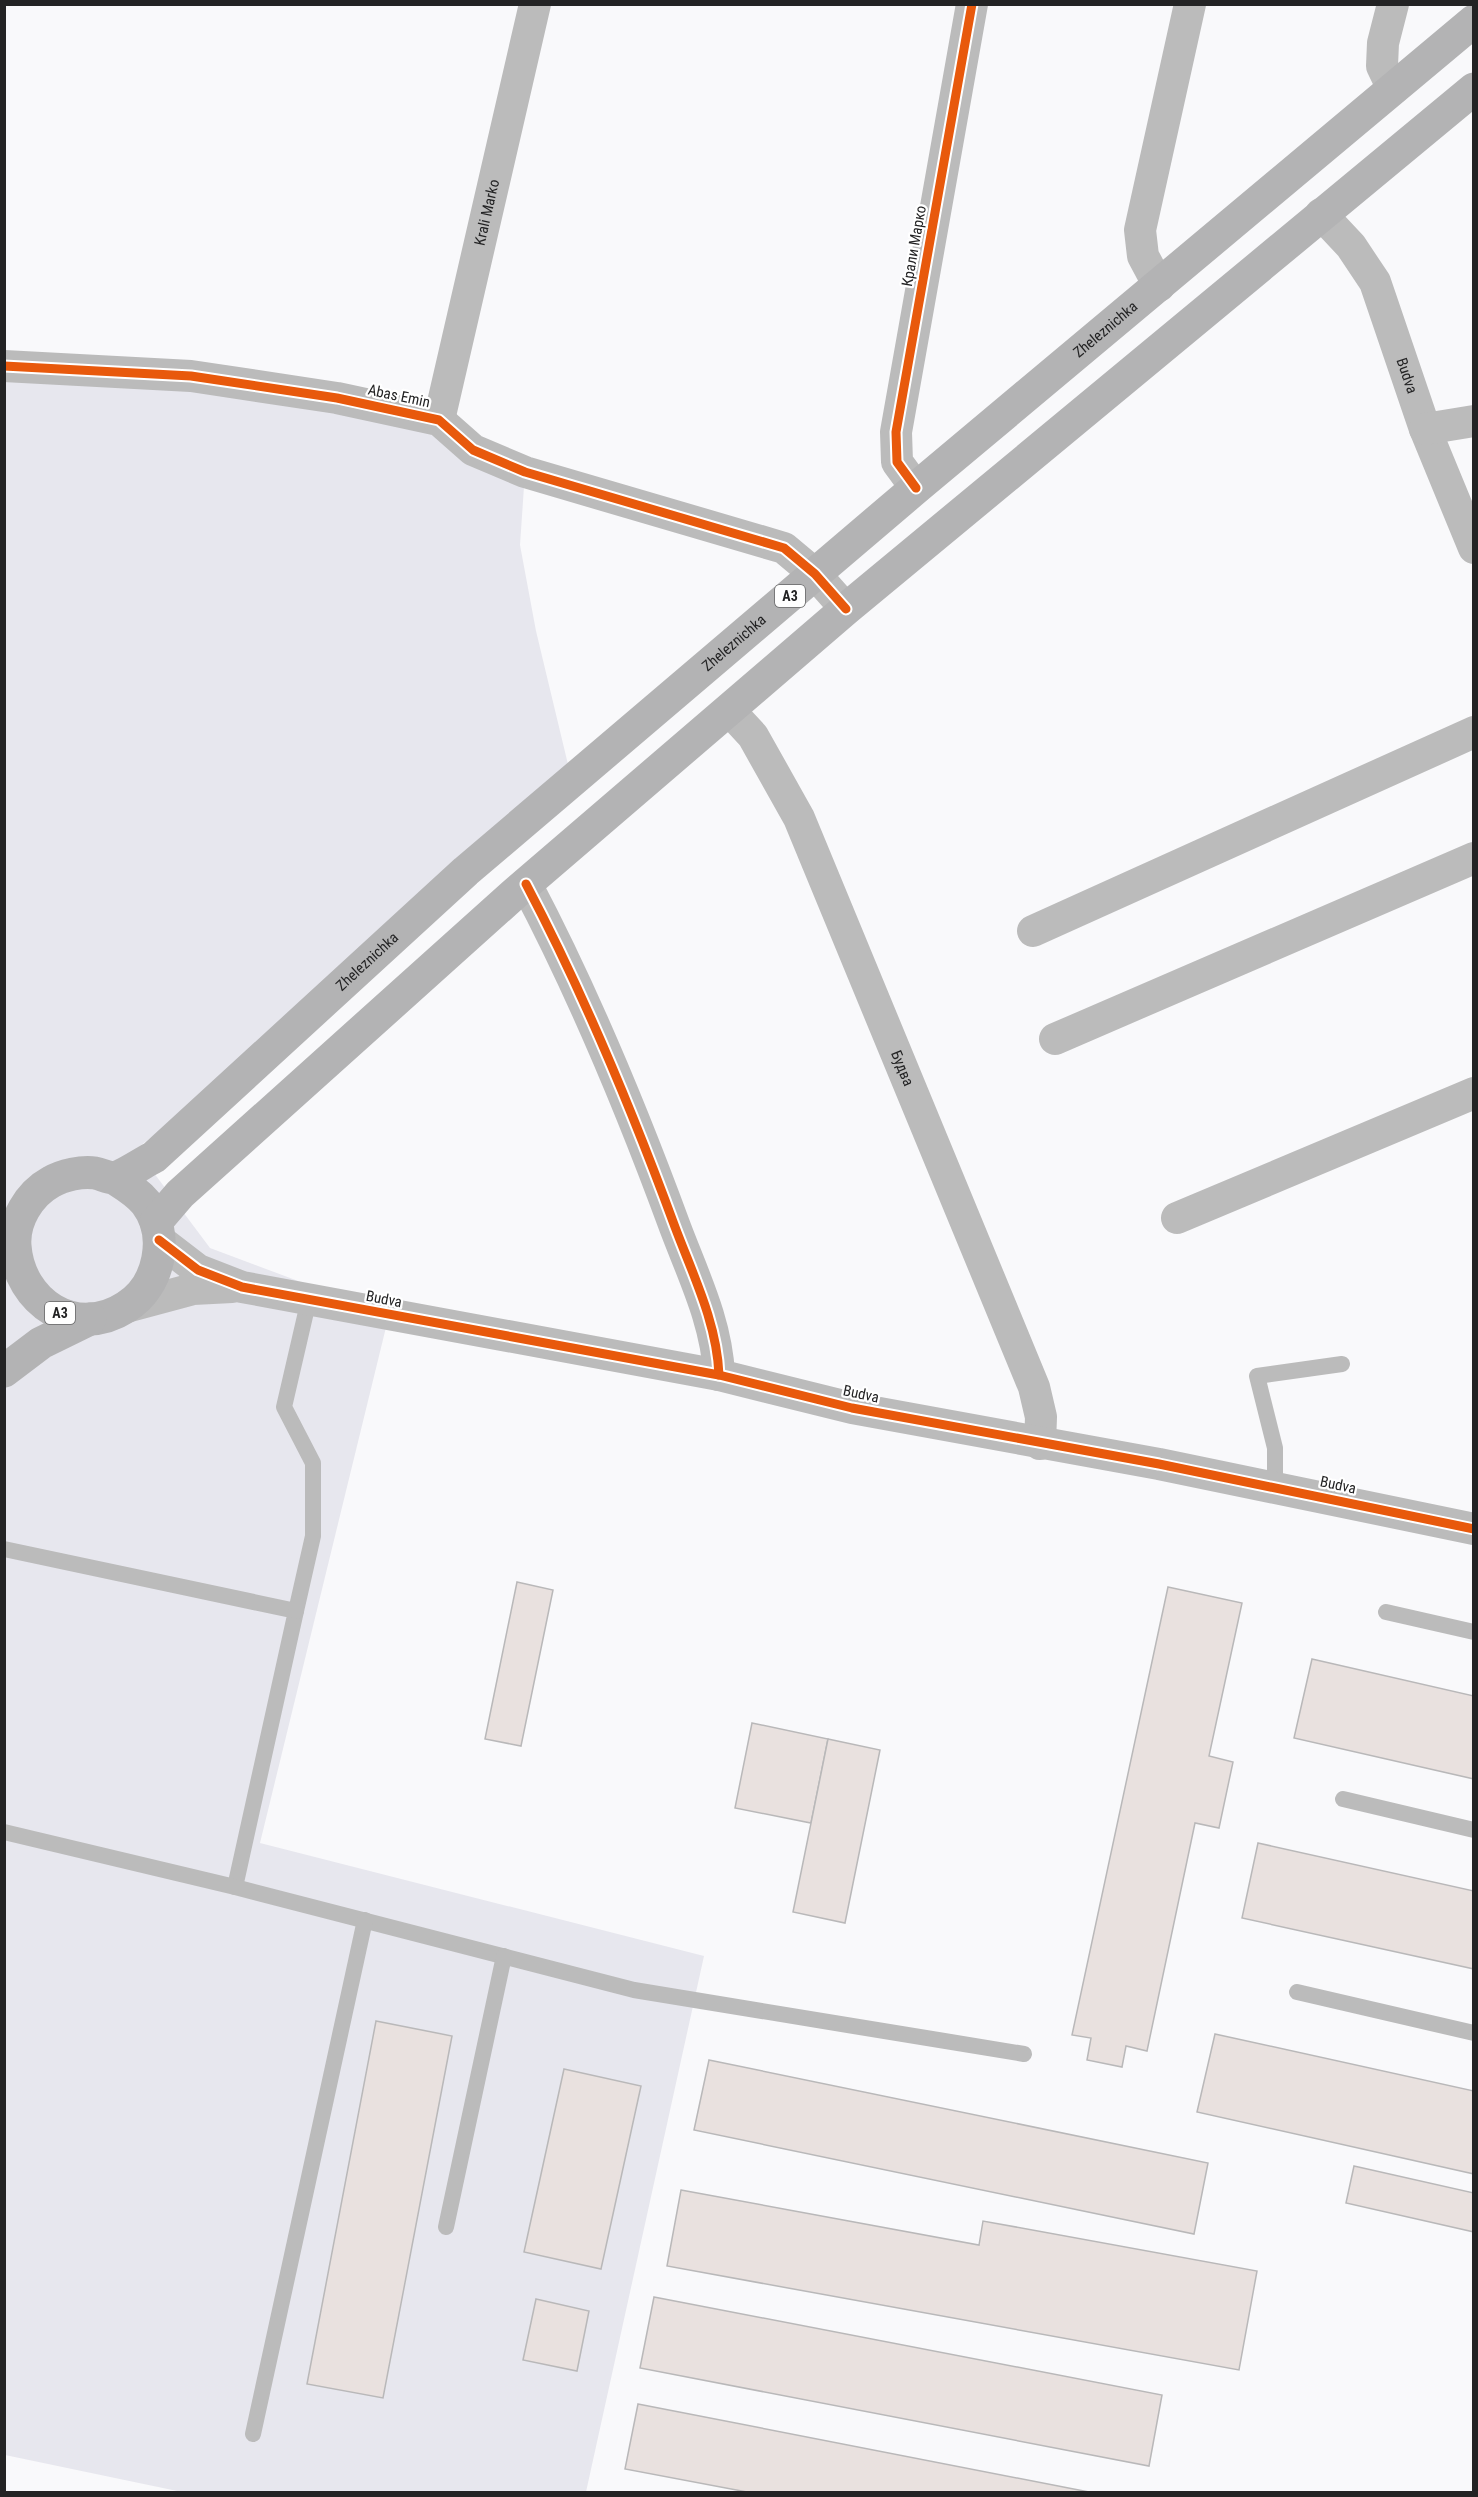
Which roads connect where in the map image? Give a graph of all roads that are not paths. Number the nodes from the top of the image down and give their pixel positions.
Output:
1 (535, 4) edge
2 (972, 4) edge
3 (1190, 4) edge
4 (1393, 4) edge
5 (1473, 21) edge
6 (1393, 89) junction
7 (1473, 89) edge
8 (1321, 214) junction
9 (1159, 286) junction
10 (4, 366) edge
11 (439, 420) junction
12 (1473, 421) edge
13 (1425, 429) junction
14 (916, 488) junction
15 (1473, 548) edge
16 (815, 574) junction
17 (846, 609) junction
18 (729, 710) junction
19 (1473, 732) edge
20 (1473, 858) edge
21 (526, 884) junction
22 (1033, 931) dead end
23 (1055, 1039) dead end
24 (1473, 1093) edge
25 (114, 1178) junction
26 (19, 1200) edge
27 (1177, 1218) dead end
28 (158, 1231) junction
29 (11, 1274) edge
30 (242, 1287) junction
31 (309, 1299) junction
32 (126, 1307) junction
33 (90, 1319) junction
34 (1342, 1364) dead end
35 (4, 1371) edge
36 (719, 1375) junction
37 (1040, 1444) junction
38 (1275, 1488) junction
39 (1473, 1529) edge
40 (4, 1549) edge
41 (296, 1611) junction
42 (1386, 1612) dead end
43 (1473, 1632) edge
44 (1343, 1799) dead end
45 (1473, 1830) edge
46 (4, 1832) edge
47 (235, 1887) junction
48 (365, 1920) junction
49 (504, 1956) junction
50 (1297, 1992) dead end
51 (1473, 2033) edge
52 (1024, 2054) dead end
53 (447, 2227) dead end
54 (253, 2434) dead end

1 - 11 street, Krali Marko
2 - 14 street, Крали Марко
3 - 9 street
4 - 6 street
5 - 6 main road, Zheleznichka / A3
6 - 9 main road, Zheleznichka / A3
7 - 8 main road
8 - 13 street, Budva
8 - 17 main road
9 - 14 main road, Zheleznichka / A3
10 - 11 street, Abas Emin
11 - 16 street, Abas Emin
12 - 13 street
13 - 15 street, Budva
14 - 16 main road, Zheleznichka / A3
16 - 17 street, Abas Emin
16 - 25 main road, Zheleznichka / A3
17 - 18 main road
18 - 21 main road
18 - 37 street, Будва
19 - 22 street
20 - 23 street
21 - 28 main road
21 - 36 street
24 - 27 street
25 - 26 main road, A3
25 - 28 main road, A3
26 - 29 main road, A3
28 - 30 street
28 - 32 main road, A3
29 - 33 main road, A3
30 - 31 street, Budva
30 - 32 street
31 - 36 street, Budva
31 - 41 lane
32 - 33 main road, A3
33 - 35 main road, A3
34 - 38 lane
36 - 37 street, Budva
37 - 38 street, Budva
38 - 39 street, Budva
40 - 41 lane
41 - 47 lane
42 - 43 lane
44 - 45 lane
46 - 47 lane
47 - 48 lane
48 - 49 lane
48 - 54 lane
49 - 52 lane
49 - 53 lane
50 - 51 lane

